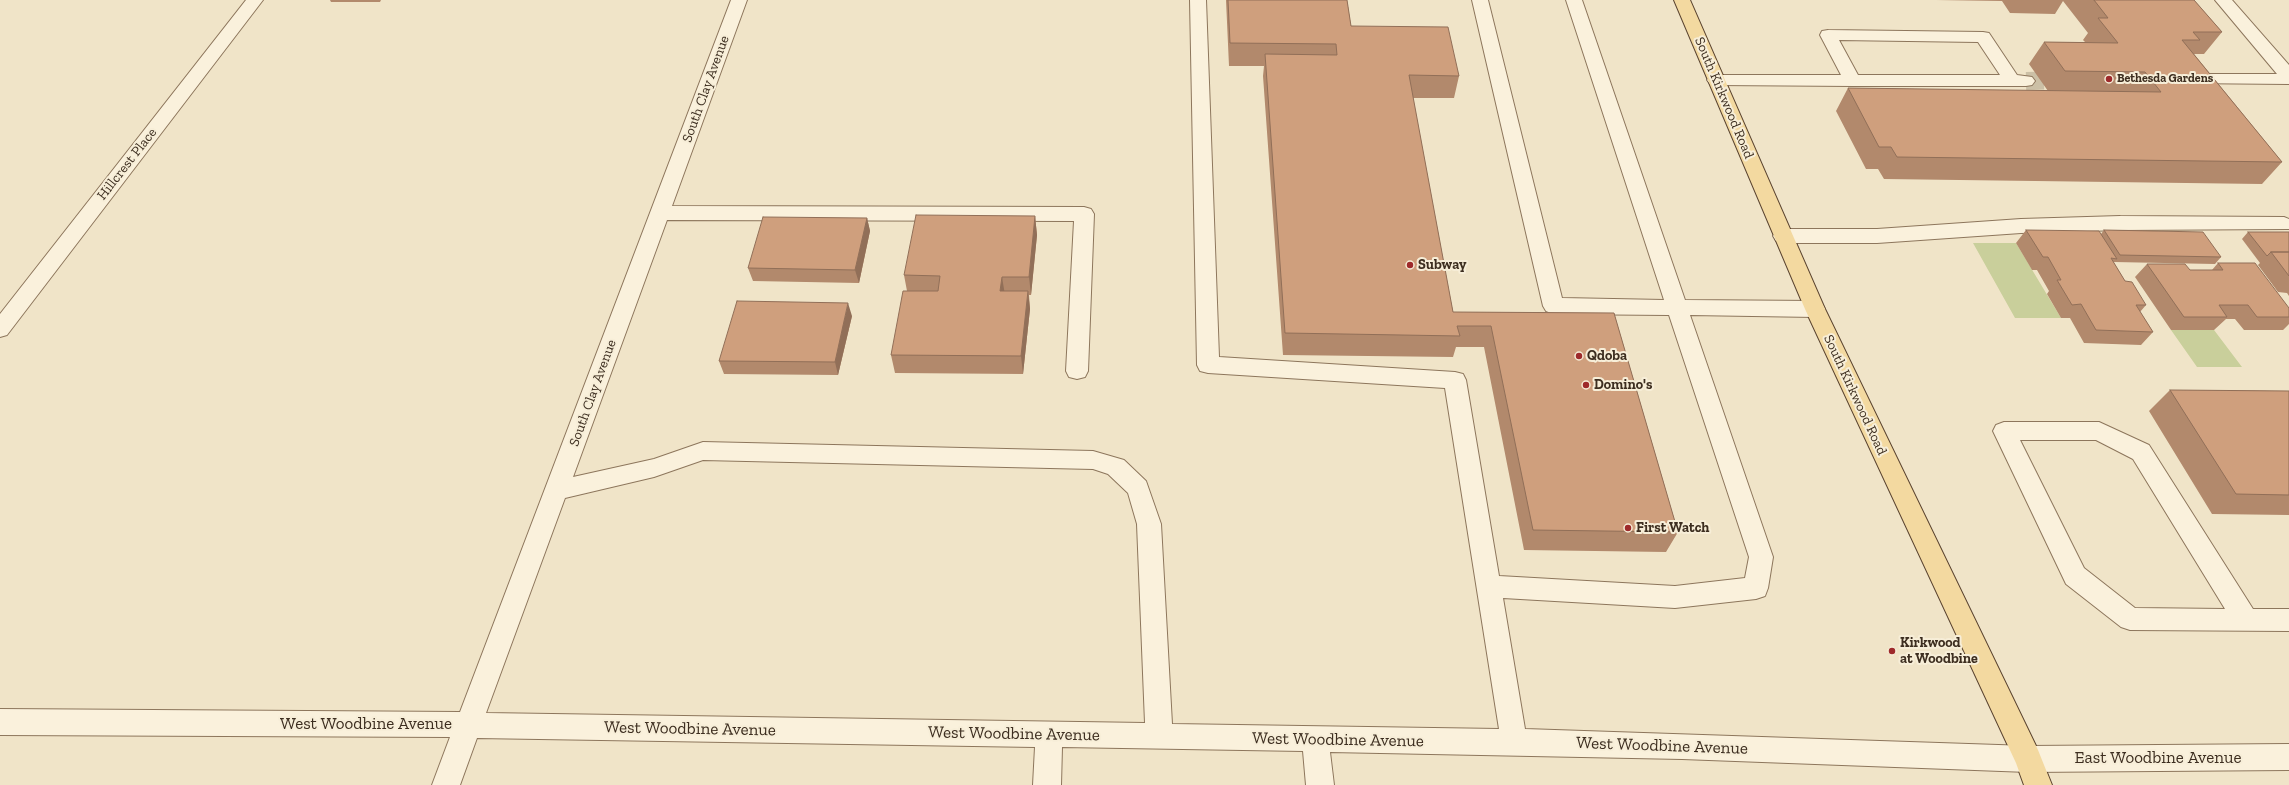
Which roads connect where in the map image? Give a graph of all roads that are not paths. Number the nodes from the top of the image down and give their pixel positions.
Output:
1 (255, 0) edge
2 (739, 0) edge
3 (1198, 0) edge
4 (1480, 0) edge
5 (1574, 0) edge
6 (1682, 0) edge
7 (2223, 0) edge
8 (2289, 76) edge
9 (2189, 79) edge
10 (1716, 80) junction
11 (2289, 80) edge
12 (1853, 81) junction
13 (660, 213) junction
14 (2284, 224) dead end
15 (1783, 236) junction
16 (1677, 307) junction
17 (1815, 309) junction
18 (0, 329) edge
19 (1077, 371) dead end
20 (557, 490) junction
21 (1489, 586) junction
22 (2246, 620) junction
23 (2289, 620) edge
24 (0, 722) edge
25 (469, 725) junction
26 (1049, 734) junction
27 (1159, 737) junction
28 (1315, 739) junction
29 (1514, 742) junction
30 (2289, 757) edge
31 (2028, 759) junction
32 (446, 785) edge
33 (1047, 785) edge
34 (1320, 785) edge
35 (2038, 785) edge

1 - 18 street, Hillcrest Place
2 - 13 street, South Clay Avenue
3 - 21 street
4 - 16 street
5 - 16 street
6 - 10 main road, South Kirkwood Road
7 - 8 street
9 - 11 street
10 - 12 street
10 - 15 main road, South Kirkwood Road
12 - 12 street
13 - 19 street
13 - 20 street, South Clay Avenue
14 - 15 street
15 - 17 main road, South Kirkwood Road
16 - 17 street
16 - 21 street
17 - 31 main road, South Kirkwood Road
20 - 25 street, South Clay Avenue
20 - 27 street
21 - 29 street
22 - 22 street
22 - 23 street
24 - 25 street, West Woodbine Avenue
25 - 26 street, West Woodbine Avenue
25 - 32 street, South Clay Avenue
26 - 27 street, West Woodbine Avenue
26 - 33 street
27 - 28 street, West Woodbine Avenue
28 - 29 street, West Woodbine Avenue
28 - 34 street
29 - 31 street, West Woodbine Avenue
30 - 31 street, East Woodbine Avenue
31 - 35 main road, South Kirkwood Road

